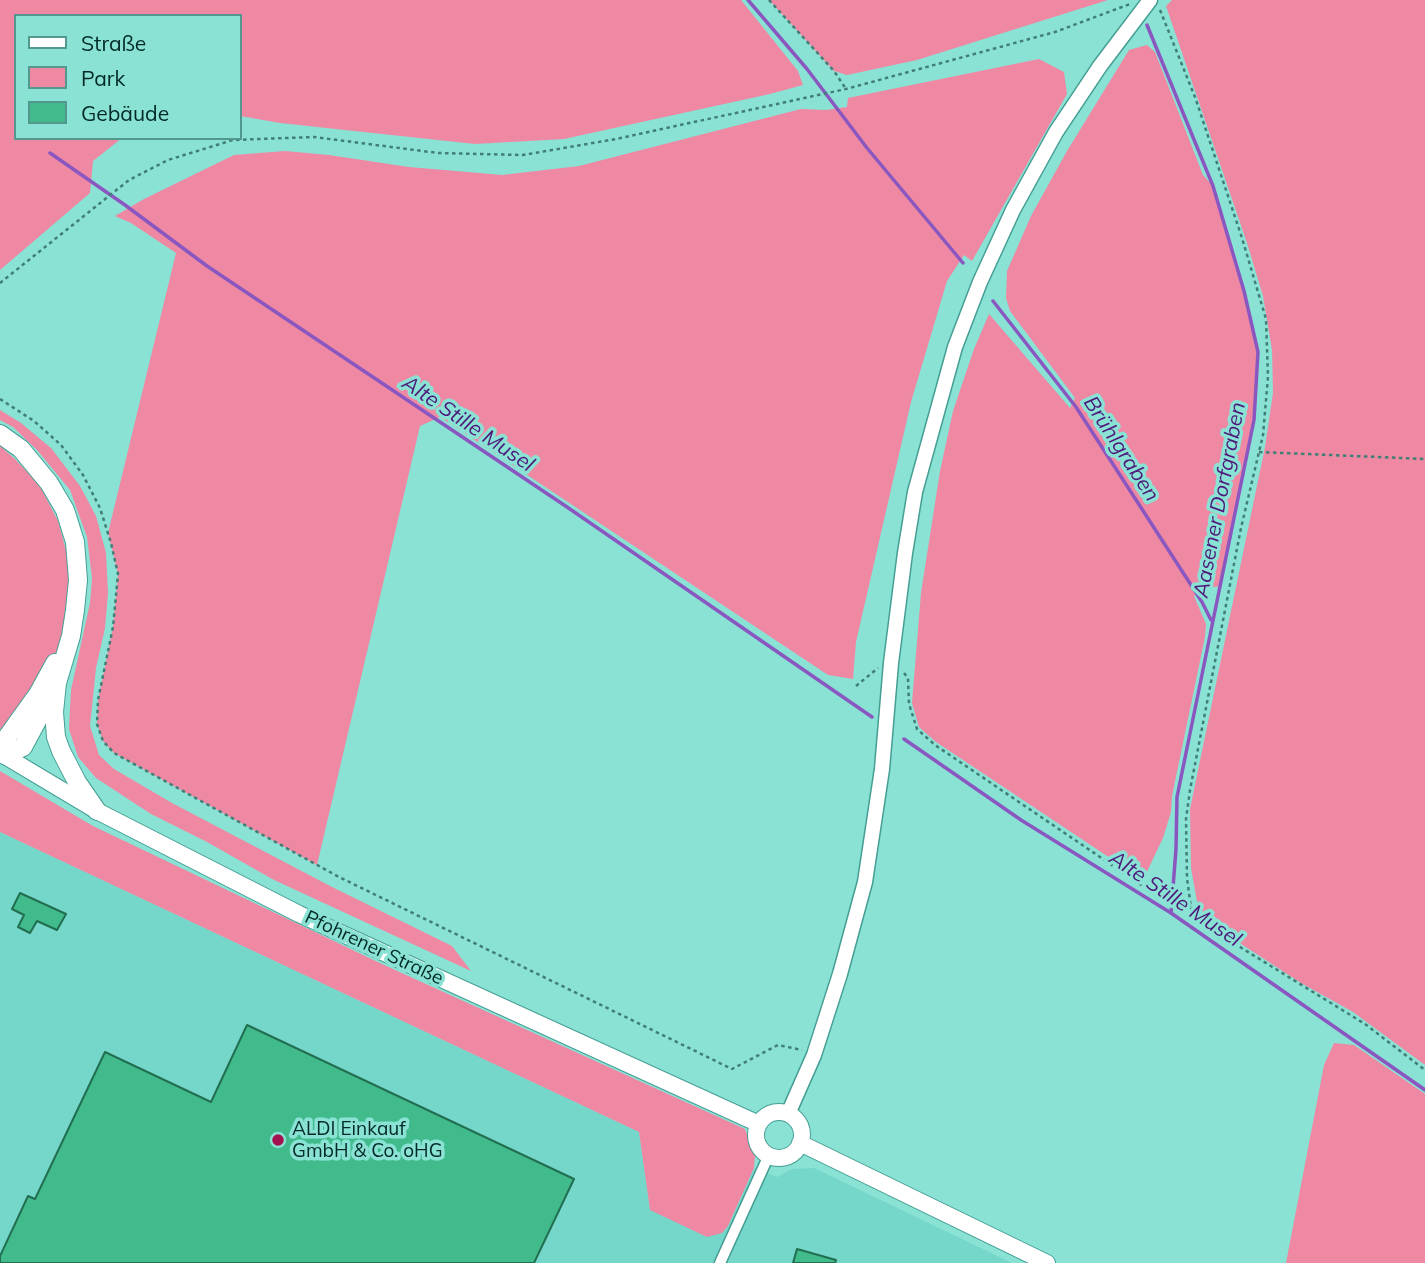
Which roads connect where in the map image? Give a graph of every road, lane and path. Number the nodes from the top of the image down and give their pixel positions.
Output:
1 (769, 0) edge
2 (1139, 0) edge
3 (1150, 0) edge
4 (1156, 0) edge
5 (846, 89) junction
6 (233, 140) edge
7 (242, 140) edge
8 (0, 283) edge
9 (0, 398) edge
10 (0, 434) edge
11 (1259, 453) junction
12 (1425, 459) edge
13 (71, 636) junction
14 (875, 669) dead end
15 (57, 683) junction
16 (856, 686) dead end
17 (909, 704) dead end
18 (2, 752) edge
19 (97, 811) junction
20 (1191, 908) junction
21 (814, 1055) junction
22 (1425, 1070) edge
23 (788, 1114) junction
24 (759, 1124) junction
25 (800, 1143) junction
26 (769, 1155) junction
27 (720, 1263) edge
28 (1047, 1263) edge

1 - 5 path
2 - 5 path
3 - 21 street
4 - 11 path
5 - 7 path
6 - 8 path
9 - 21 path
10 - 13 highway
11 - 12 path
11 - 20 path
13 - 15 highway
13 - 18 highway
14 - 16 path
15 - 18 highway
15 - 19 highway
17 - 20 path
18 - 19 main road, Pfohrener Straße
19 - 24 main road, Pfohrener Straße
20 - 22 path
21 - 23 street
23 - 24 main road
23 - 25 main road
24 - 26 main road
25 - 26 main road
25 - 28 main road
26 - 27 street

